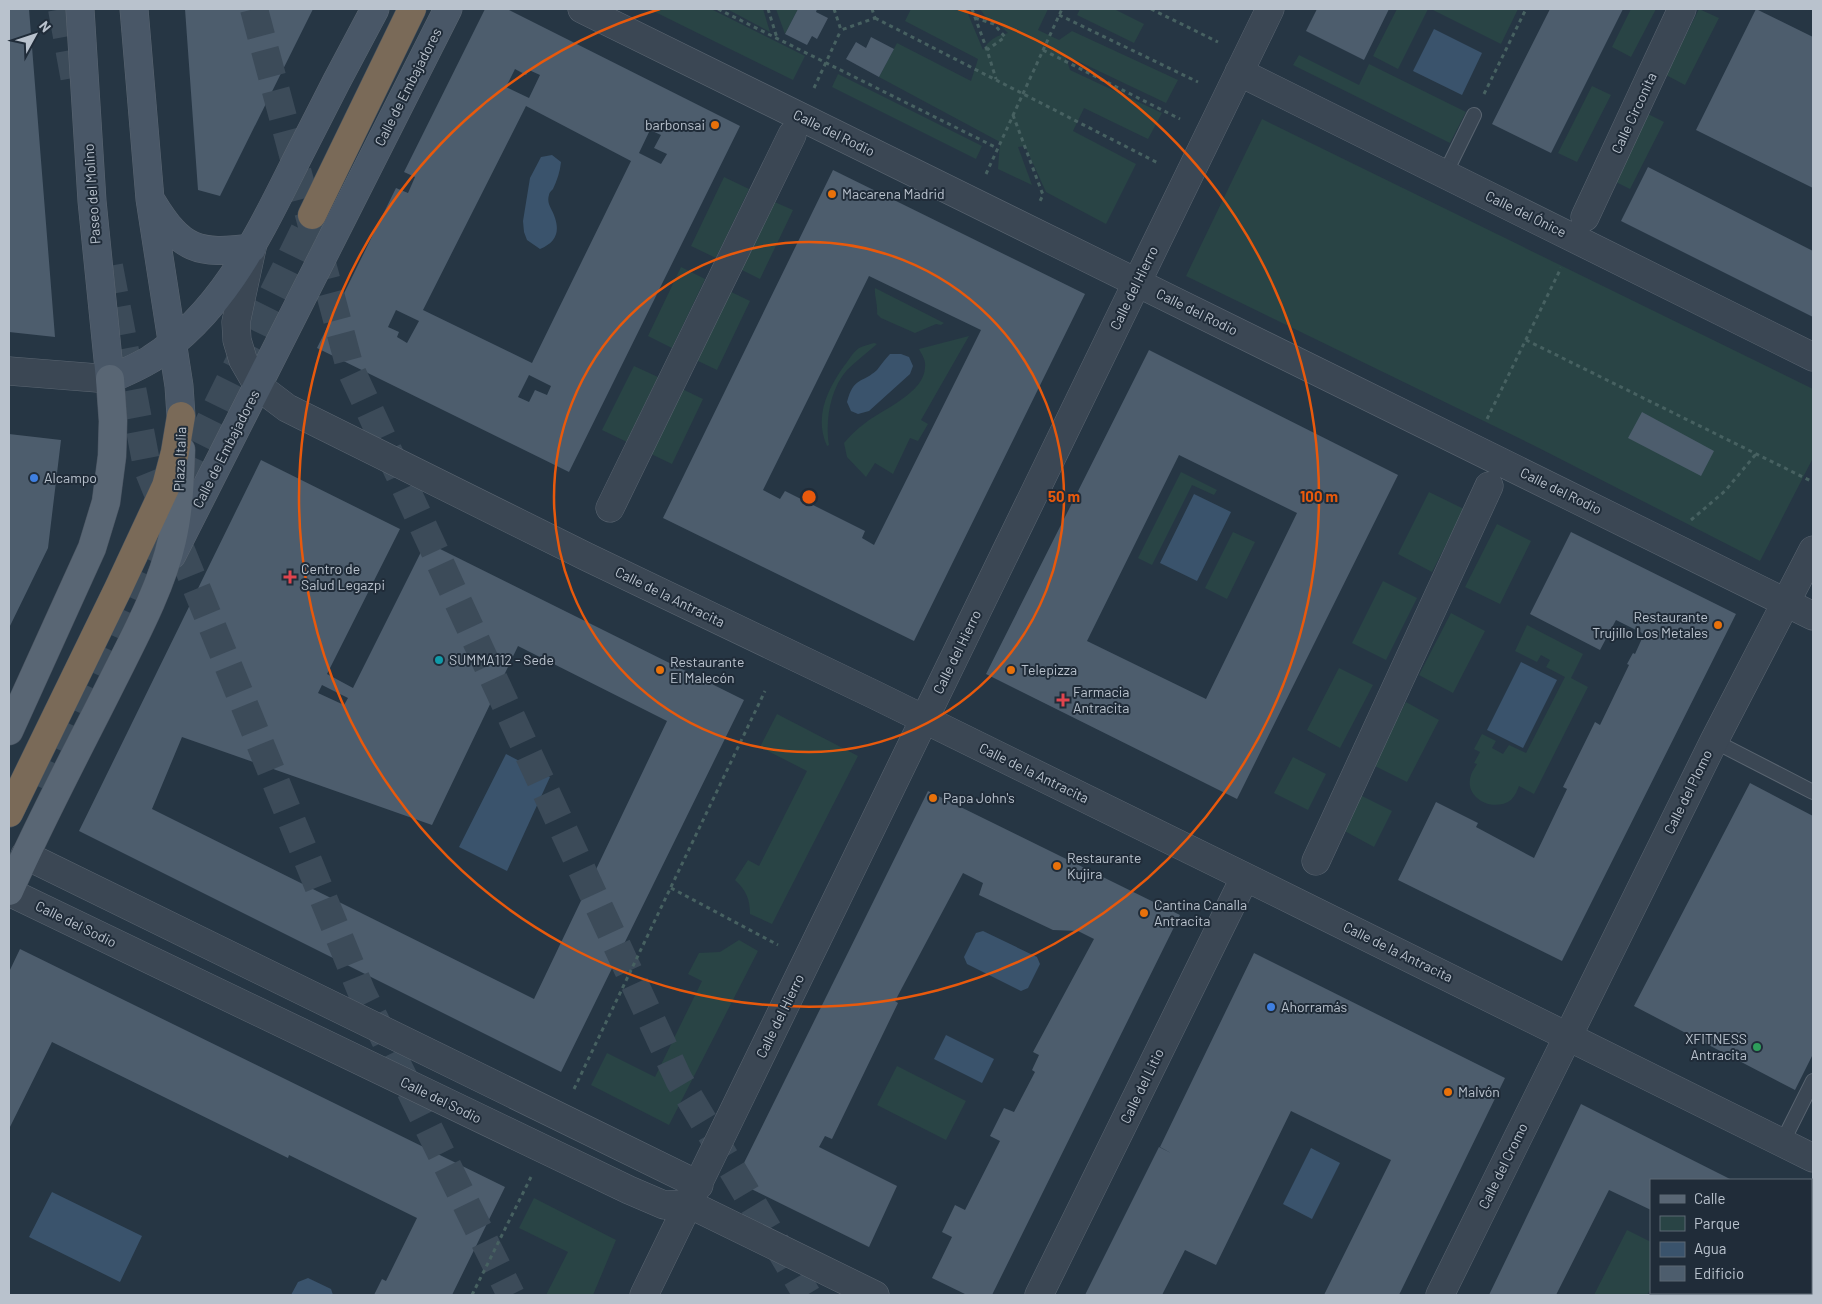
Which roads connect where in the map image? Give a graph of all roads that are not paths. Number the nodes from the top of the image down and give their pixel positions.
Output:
1 (80, 9) edge
2 (134, 9) edge
3 (375, 9) edge
4 (412, 9) edge
5 (448, 9) edge
6 (582, 9) edge
7 (1270, 9) edge
8 (1682, 9) edge
9 (1239, 72) junction
10 (1474, 115) road end
11 (792, 135) dead end
12 (1445, 174) junction
13 (150, 199) junction
14 (312, 215) tunnel mouth
15 (1585, 217) dead end
16 (252, 248) junction
17 (1137, 282) junction
18 (172, 343) junction
19 (1813, 357) edge
20 (9, 370) edge
21 (110, 379) junction
22 (258, 386) junction
23 (182, 416) junction
24 (1489, 486) dead end
25 (610, 508) dead end
26 (1813, 550) edge
27 (162, 574) junction
28 (1787, 602) junction
29 (1813, 616) edge
30 (924, 719) junction
31 (9, 731) edge
32 (1714, 741) junction
33 (1813, 792) edge
34 (9, 813) edge
35 (25, 855) junction
36 (1316, 861) dead end
37 (1245, 877) junction
38 (9, 892) edge
39 (1567, 1037) junction
40 (1813, 1081) edge
41 (1782, 1143) junction
42 (1813, 1158) edge
43 (694, 1195) junction
44 (644, 1295) edge
45 (875, 1295) edge
46 (1040, 1295) edge
47 (1440, 1295) edge

1 - 21 main road, Paseo del Molino
2 - 13 main road
3 - 16 main road
4 - 14 highway
5 - 22 main road, Calle de Embajadores
6 - 17 street, Calle del Rodio
7 - 9 street, Calle del Hierro
8 - 15 street, Calle Circonita
9 - 12 street, Calle del Ónice
9 - 17 street, Calle del Hierro
10 - 12 lane
11 - 25 street
12 - 19 street, Calle del Ónice
13 - 16 main road
13 - 18 main road
16 - 18 main road
16 - 22 street
17 - 28 street, Calle del Rodio
17 - 30 street, Calle del Hierro
18 - 21 main road
18 - 23 main road, Plaza Italia
20 - 21 street
21 - 31 main road
22 - 27 main road, Calle de Embajadores
22 - 30 street, Calle de la Antracita
23 - 27 main road, Plaza Italia
23 - 34 highway
24 - 36 street
26 - 28 street, Calle del Plomo
27 - 35 main road, Calle de Embajadores
28 - 29 street, Calle del Rodio
28 - 32 street, Calle del Plomo
30 - 37 street, Calle de la Antracita
30 - 43 street, Calle del Hierro
32 - 33 lane
32 - 39 street, Calle del Plomo
35 - 38 main road, Calle de Embajadores
35 - 43 street, Calle del Sodio
37 - 39 street, Calle de la Antracita
37 - 46 street, Calle del Litio
38 - 43 street, Calle del Sodio
39 - 41 street, Calle de la Antracita
39 - 47 street, Calle del Cromo
40 - 41 lane
41 - 42 street, Calle de la Antracita
43 - 44 street, Calle del Hierro
43 - 45 street, Calle del Sodio

